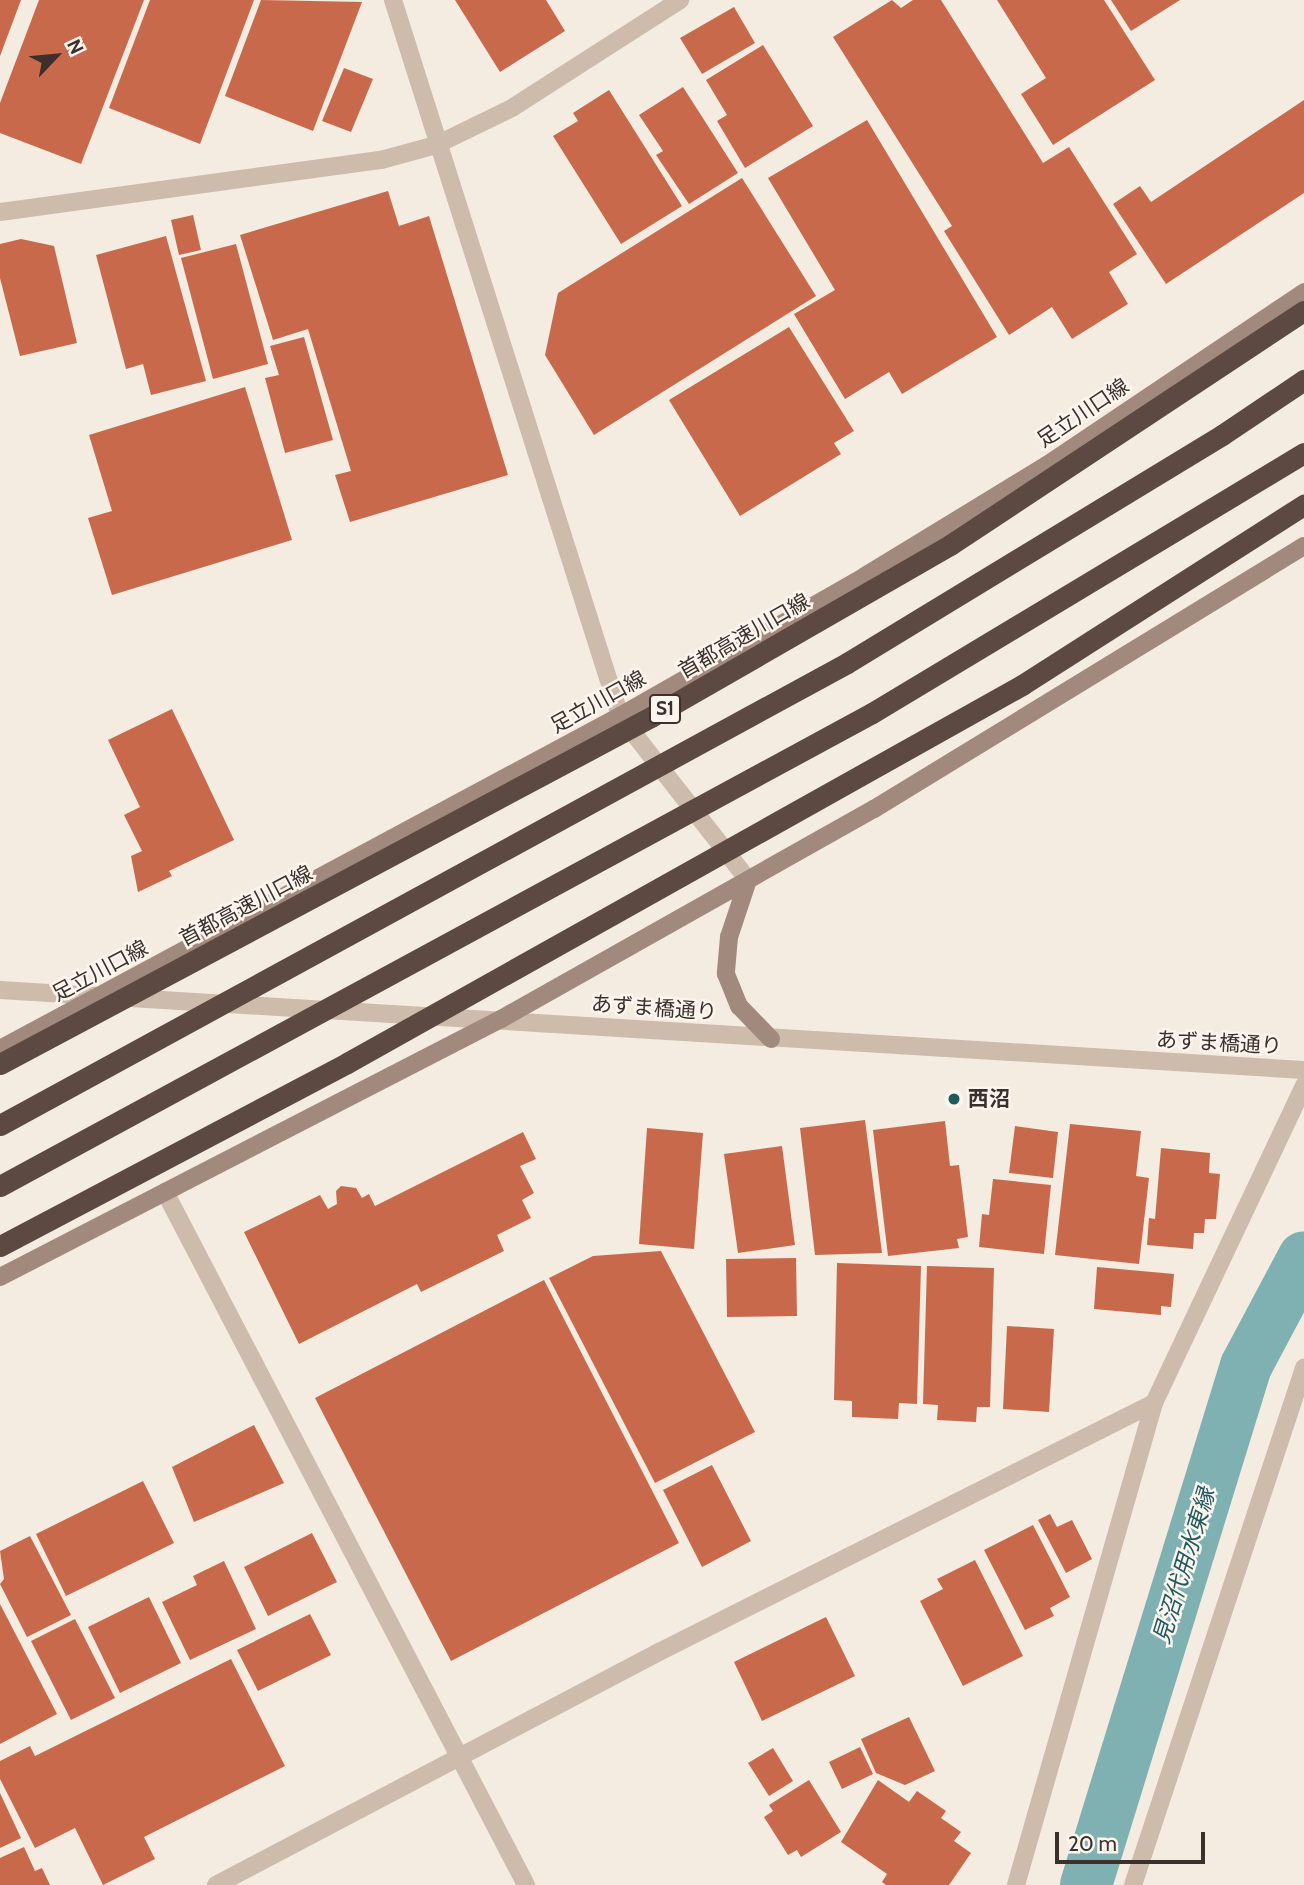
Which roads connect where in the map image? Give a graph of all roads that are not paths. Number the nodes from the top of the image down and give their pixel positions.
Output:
1 (393, 0) edge
2 (680, 0) edge
3 (436, 145) junction
4 (0, 212) edge
5 (1304, 292) edge
6 (1304, 311) edge
7 (1304, 380) edge
8 (1304, 453) edge
9 (1304, 505) edge
10 (1304, 547) edge
11 (620, 716) junction
12 (748, 880) junction
13 (0, 990) edge
14 (98, 999) junction
15 (501, 1019) junction
16 (771, 1040) junction
17 (0, 1049) edge
18 (0, 1064) edge
19 (1304, 1070) edge
20 (1304, 1084) edge
21 (0, 1125) edge
22 (0, 1186) edge
23 (165, 1192) junction
24 (0, 1246) edge
25 (0, 1277) edge
26 (1304, 1368) edge
27 (1154, 1403) junction
28 (462, 1758) junction
29 (216, 1885) edge
30 (526, 1885) edge
31 (1016, 1885) edge
32 (1133, 1885) edge

1 - 3 street
2 - 3 street
3 - 4 street
3 - 11 street
5 - 11 main road, 足立川口線
6 - 18 highway, 首都高速川口線 / S1, bridge
7 - 21 highway, bridge
8 - 22 highway, bridge
9 - 24 highway, bridge
10 - 12 main road
11 - 12 street
11 - 14 main road, 足立川口線
12 - 15 main road
12 - 16 main road
13 - 14 street, あずま橋通り
14 - 15 street, あずま橋通り
14 - 17 main road, 足立川口線
15 - 16 street, あずま橋通り
15 - 23 main road
16 - 19 street, あずま橋通り
20 - 27 street
23 - 25 main road
23 - 28 street
26 - 32 street
27 - 28 street
27 - 31 street
28 - 29 street
28 - 30 street

